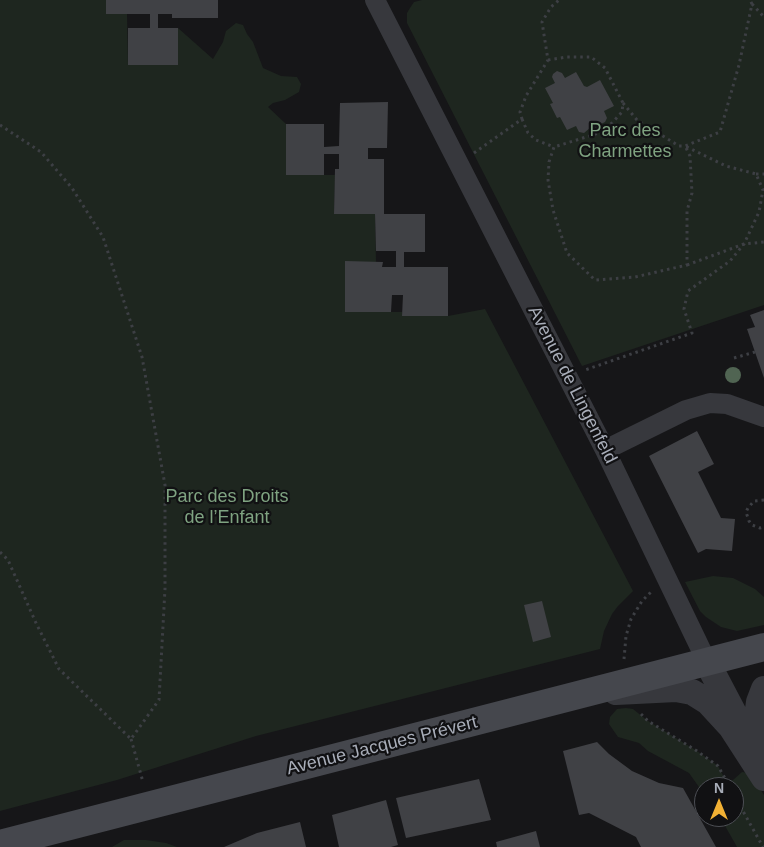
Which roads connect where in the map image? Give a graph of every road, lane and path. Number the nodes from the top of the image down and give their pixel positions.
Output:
1 (378, 0) edge
2 (559, 0) edge
3 (751, 2) edge
4 (764, 17) edge
5 (548, 60) junction
6 (623, 103) junction
7 (522, 119) junction
8 (0, 124) edge
9 (685, 146) junction
10 (554, 147) junction
11 (480, 150) dead end
12 (756, 174) junction
13 (764, 174) edge
14 (764, 242) edge
15 (744, 244) junction
16 (687, 265) junction
17 (755, 352) dead end
18 (734, 358) dead end
19 (581, 371) dead end
20 (764, 417) edge
21 (605, 450) junction
22 (764, 500) edge
23 (764, 527) edge
24 (0, 552) edge
25 (649, 592) dead end
26 (764, 647) edge
27 (707, 662) junction
28 (630, 687) junction
29 (764, 690) edge
30 (131, 739) junction
31 (764, 754) edge
32 (764, 772) edge
33 (724, 777) edge
34 (764, 778) edge
35 (149, 806) junction
36 (744, 813) edge
37 (0, 844) edge
38 (763, 847) edge

1 - 21 street, Avenue de Lingenfeld
2 - 5 path
3 - 4 path
3 - 9 path
5 - 6 path
5 - 7 path
6 - 9 path
6 - 10 path
7 - 10 path
7 - 11 path
8 - 30 path
9 - 12 path
9 - 16 path
10 - 16 path
12 - 13 path
12 - 15 path
14 - 15 path
15 - 16 path
15 - 19 path
17 - 18 path
20 - 21 street
21 - 27 street, Avenue de Lingenfeld
22 - 23 path
24 - 30 path
25 - 28 path
26 - 27 main road, Avenue Jacques Prévert
27 - 28 main road, Avenue Jacques Prévert
27 - 32 street, Avenue de Lingenfeld
28 - 33 path
28 - 34 street
28 - 35 main road, Avenue Jacques Prévert
29 - 31 street
30 - 35 path
35 - 37 main road, Avenue Jacques Prévert
36 - 38 path

